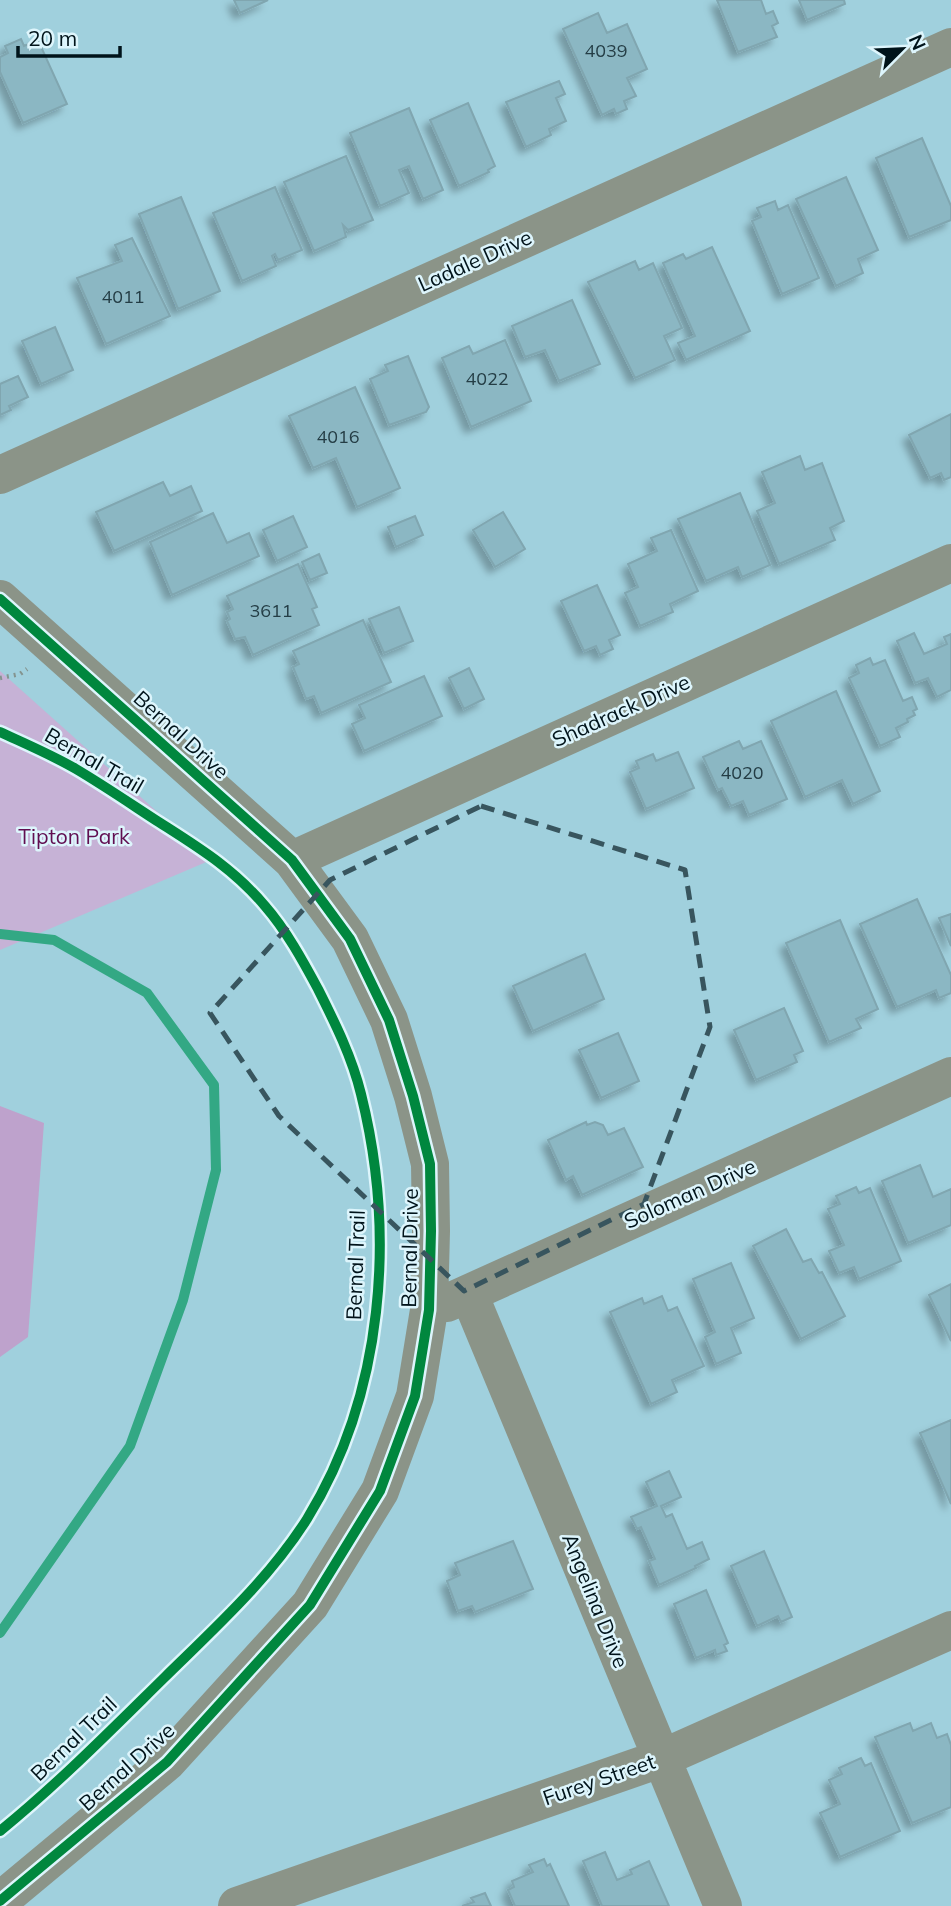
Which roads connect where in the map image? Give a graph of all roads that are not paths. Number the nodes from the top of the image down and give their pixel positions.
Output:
1 (951, 47) edge
2 (0, 475) edge
3 (951, 563) edge
4 (0, 599) edge
5 (292, 860) junction
6 (951, 1076) edge
7 (469, 1294) junction
8 (429, 1310) junction
9 (951, 1630) edge
10 (660, 1759) junction
11 (0, 1901) edge
12 (237, 1906) edge
13 (723, 1906) edge

1 - 2 street, Ladale Drive
3 - 5 street, Shadrack Drive
4 - 5 street, Bernal Drive
5 - 8 street, Bernal Drive
6 - 7 street, Soloman Drive
7 - 8 street, Soloman Drive
7 - 10 street, Angelina Drive
8 - 11 street, Bernal Drive
9 - 10 street, Furey Street
10 - 12 street, Furey Street
10 - 13 street, Angelina Drive

